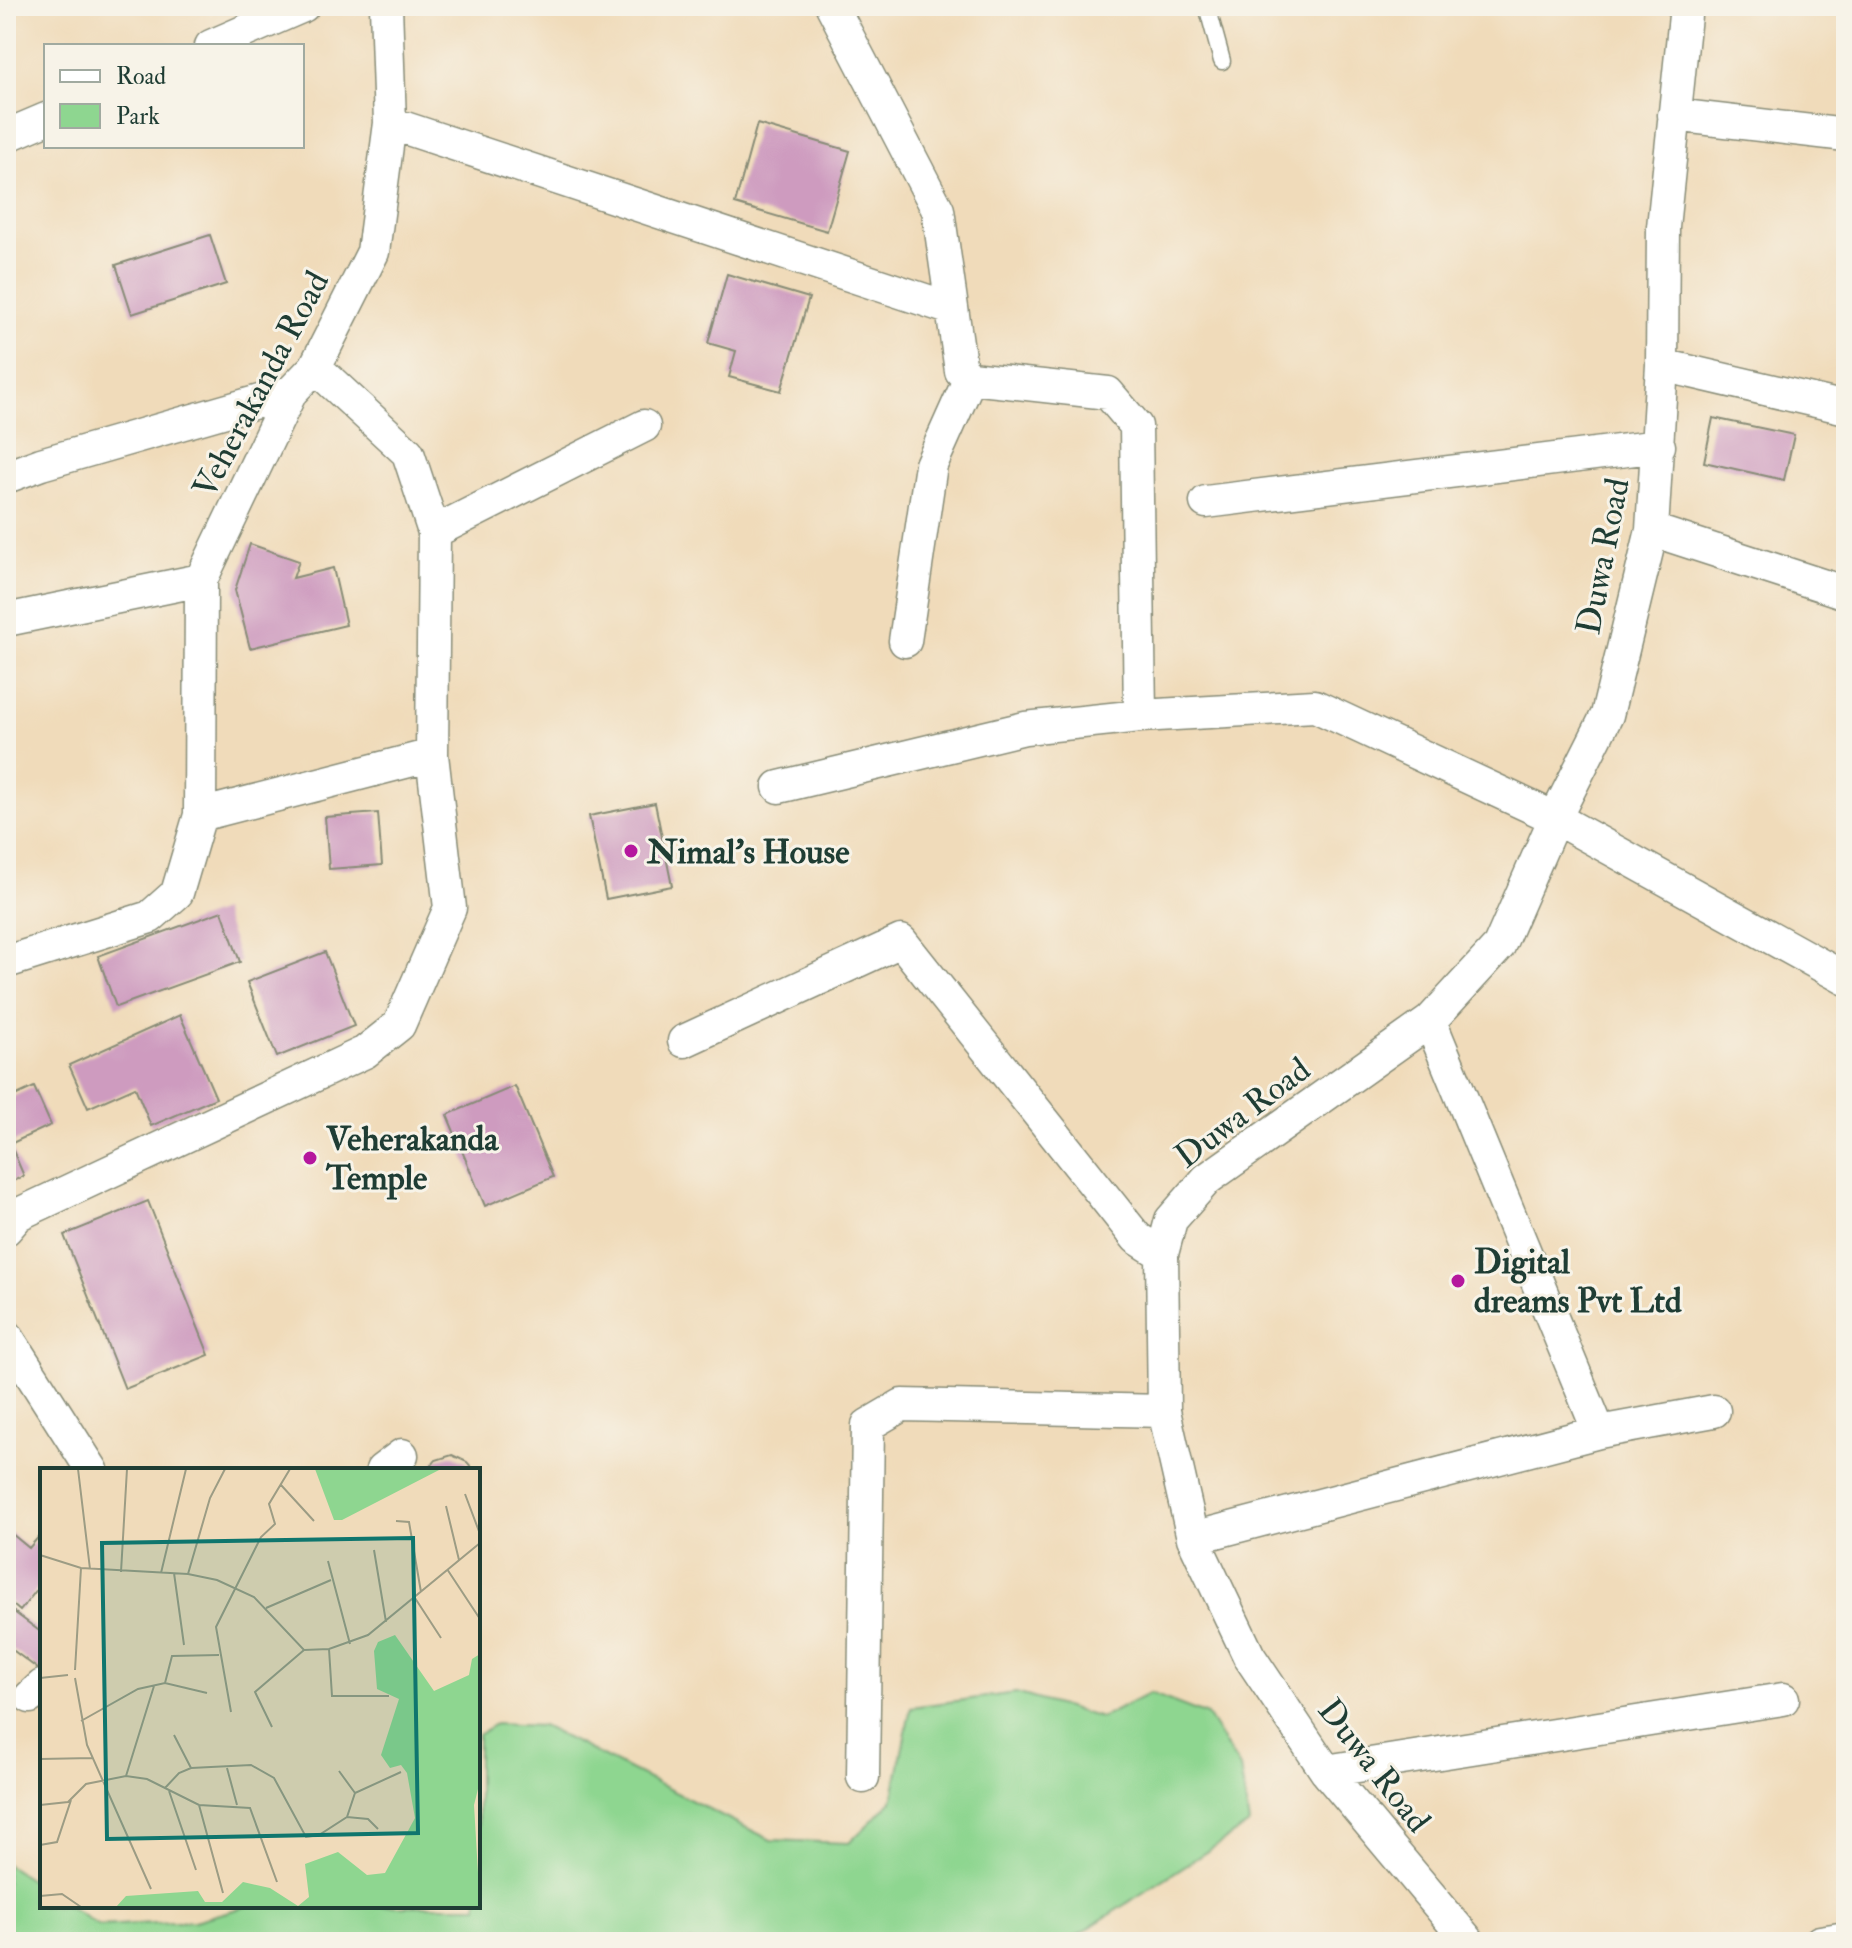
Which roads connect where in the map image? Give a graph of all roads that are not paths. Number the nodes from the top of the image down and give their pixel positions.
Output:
1 (303, 6) edge
2 (386, 6) edge
3 (832, 6) edge
4 (1207, 6) edge
5 (1686, 6) edge
6 (216, 44) edge
7 (1222, 61) dead end
8 (1674, 115) junction
9 (44, 120) edge
10 (390, 123) junction
11 (1846, 135) edge
12 (6, 136) edge
13 (952, 309) junction
14 (1662, 365) junction
15 (315, 367) junction
16 (970, 378) junction
17 (291, 392) junction
18 (1846, 408) edge
19 (644, 426) dead end
20 (1659, 446) junction
21 (6, 477) edge
22 (1206, 502) dead end
23 (1652, 530) junction
24 (434, 532) junction
25 (201, 580) junction
26 (1846, 593) edge
27 (6, 620) edge
28 (905, 641) dead end
29 (1140, 716) junction
30 (432, 755) junction
31 (779, 787) dead end
32 (200, 815) junction
33 (1555, 818) junction
34 (6, 962) edge
35 (1846, 979) edge
36 (1430, 1021) junction
37 (684, 1041) dead end
38 (6, 1229) edge
39 (1162, 1254) junction
40 (6, 1335) edge
41 (1164, 1411) junction
42 (1714, 1411) dead end
43 (1599, 1432) junction
44 (91, 1468) edge
45 (1193, 1538) junction
46 (1783, 1699) dead end
47 (1326, 1771) junction
48 (863, 1777) dead end
49 (1846, 1938) edge
50 (1469, 1942) edge
51 (1820, 1942) edge

1 - 6 street
2 - 10 street, Veherakanda Road
3 - 13 street
4 - 7 lane
5 - 8 street, Duwa Road
8 - 11 street
8 - 14 street, Duwa Road
9 - 12 street
10 - 13 street
10 - 15 street, Veherakanda Road
13 - 16 street
14 - 18 street
14 - 20 street, Duwa Road
15 - 17 street, Veherakanda Road
15 - 24 street
16 - 28 street
16 - 29 street
17 - 21 street
17 - 25 street, Veherakanda Road
19 - 24 street
20 - 22 street
20 - 23 street, Duwa Road
23 - 26 street
23 - 33 street, Duwa Road
24 - 30 street
25 - 27 street
25 - 32 street, Veherakanda Road
29 - 31 street
29 - 33 street
30 - 32 street
30 - 38 street
32 - 34 street, Veherakanda Road
33 - 35 street
33 - 36 street, Duwa Road
36 - 39 street, Duwa Road
36 - 43 street
37 - 39 street
39 - 41 street, Duwa Road
40 - 44 street
41 - 45 street, Duwa Road
41 - 48 street
42 - 43 street
43 - 45 street
45 - 47 street, Duwa Road
46 - 47 street
47 - 50 street, Duwa Road
49 - 51 street

